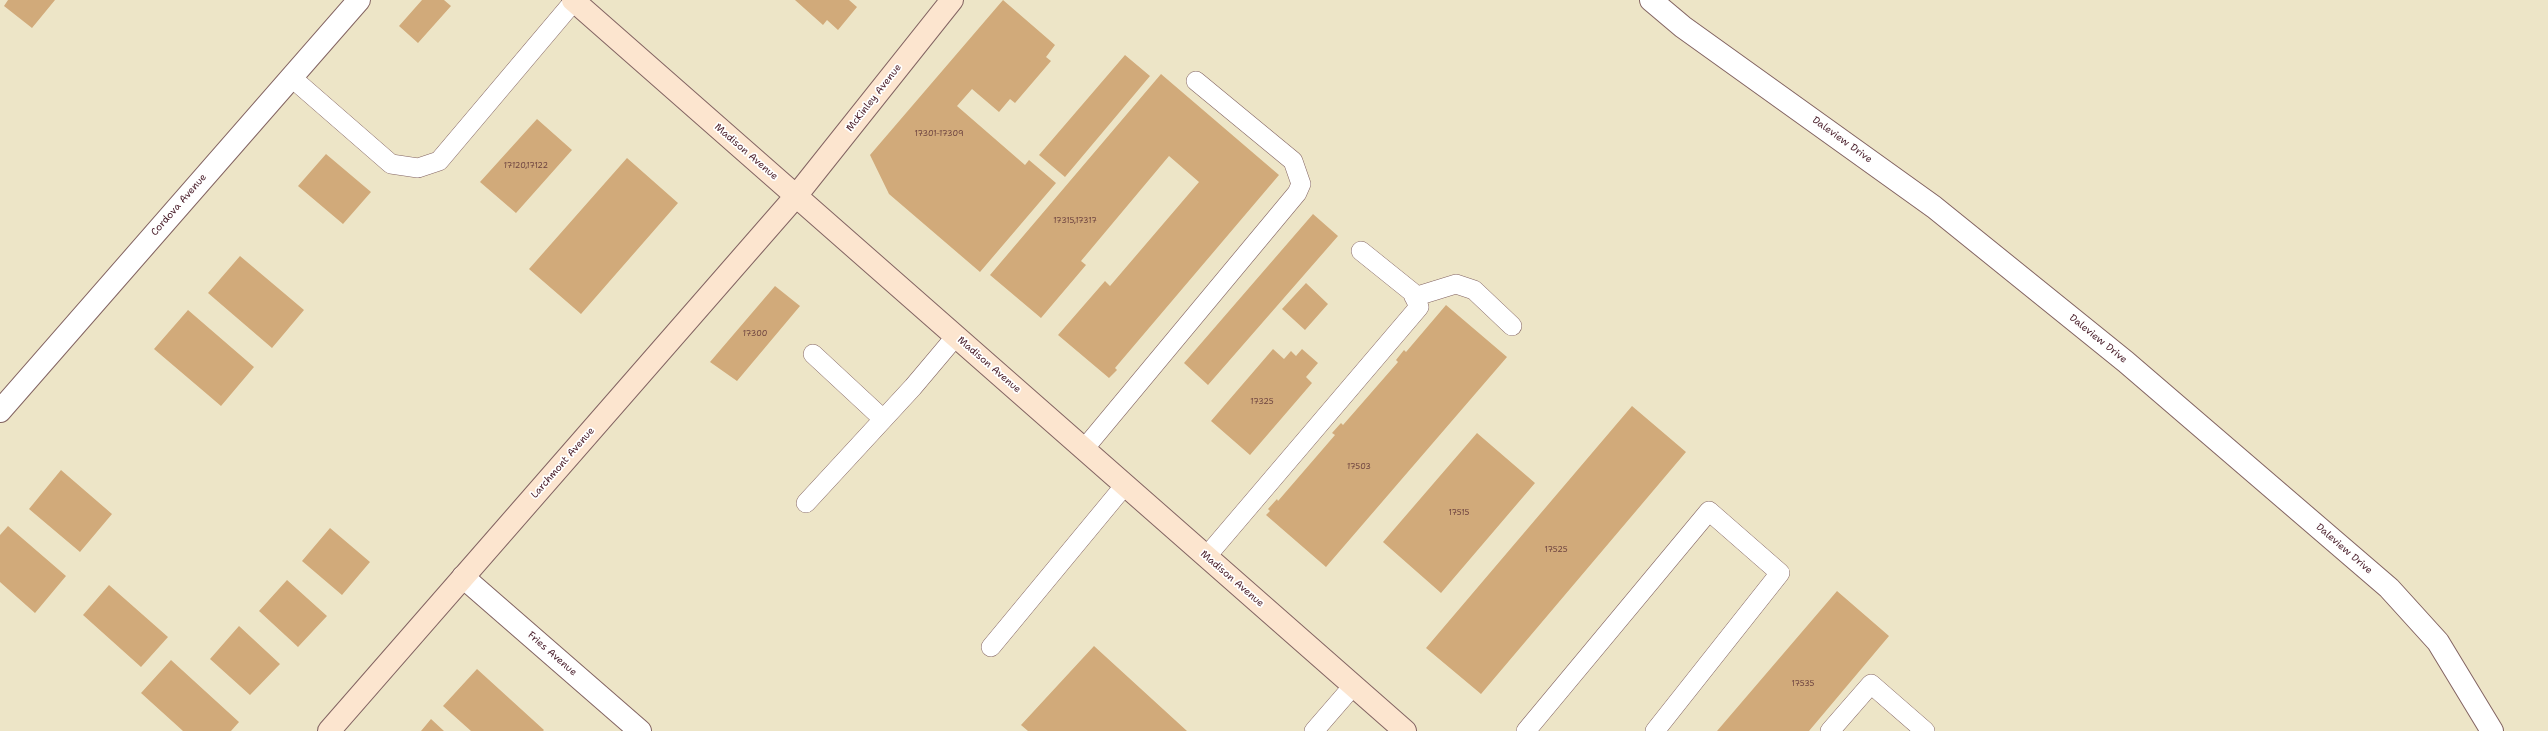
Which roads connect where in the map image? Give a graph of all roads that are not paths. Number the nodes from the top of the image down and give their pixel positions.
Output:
1 (359, 0) edge
2 (574, 0) edge
3 (952, 0) edge
4 (1651, 0) edge
5 (291, 77) junction
6 (1196, 81) dead end
7 (796, 196) junction
8 (1361, 251) dead end
9 (1414, 296) junction
10 (1512, 326) dead end
11 (956, 336) junction
12 (813, 354) dead end
13 (0, 411) edge
14 (883, 419) junction
15 (1084, 449) junction
16 (1125, 485) junction
17 (806, 503) dead end
18 (1206, 557) junction
19 (463, 577) junction
20 (991, 647) dead end
21 (1354, 686) junction
22 (329, 731) edge
23 (640, 731) edge
24 (1314, 731) edge
25 (1405, 731) edge
26 (1526, 731) edge
27 (1655, 731) edge
28 (1830, 731) edge
29 (1925, 731) edge
30 (2492, 731) edge

1 - 5 street, Cordova Avenue
2 - 5 lane
2 - 7 main road, Madison Avenue
3 - 7 main road, McKinley Avenue
4 - 30 street, Daleview Drive
5 - 13 street, Cordova Avenue
6 - 15 lane
7 - 11 main road, Madison Avenue
7 - 19 main road, Larchmont Avenue
8 - 9 lane
9 - 10 lane
9 - 18 lane
11 - 14 lane
11 - 15 main road, Madison Avenue
12 - 14 lane
14 - 17 lane
15 - 16 main road, Madison Avenue
16 - 18 main road, Madison Avenue
16 - 20 lane
18 - 21 main road, Madison Avenue
19 - 22 main road, Larchmont Avenue
19 - 23 street, Fries Avenue
21 - 24 lane
21 - 25 main road, Madison Avenue
26 - 27 lane
28 - 29 lane

